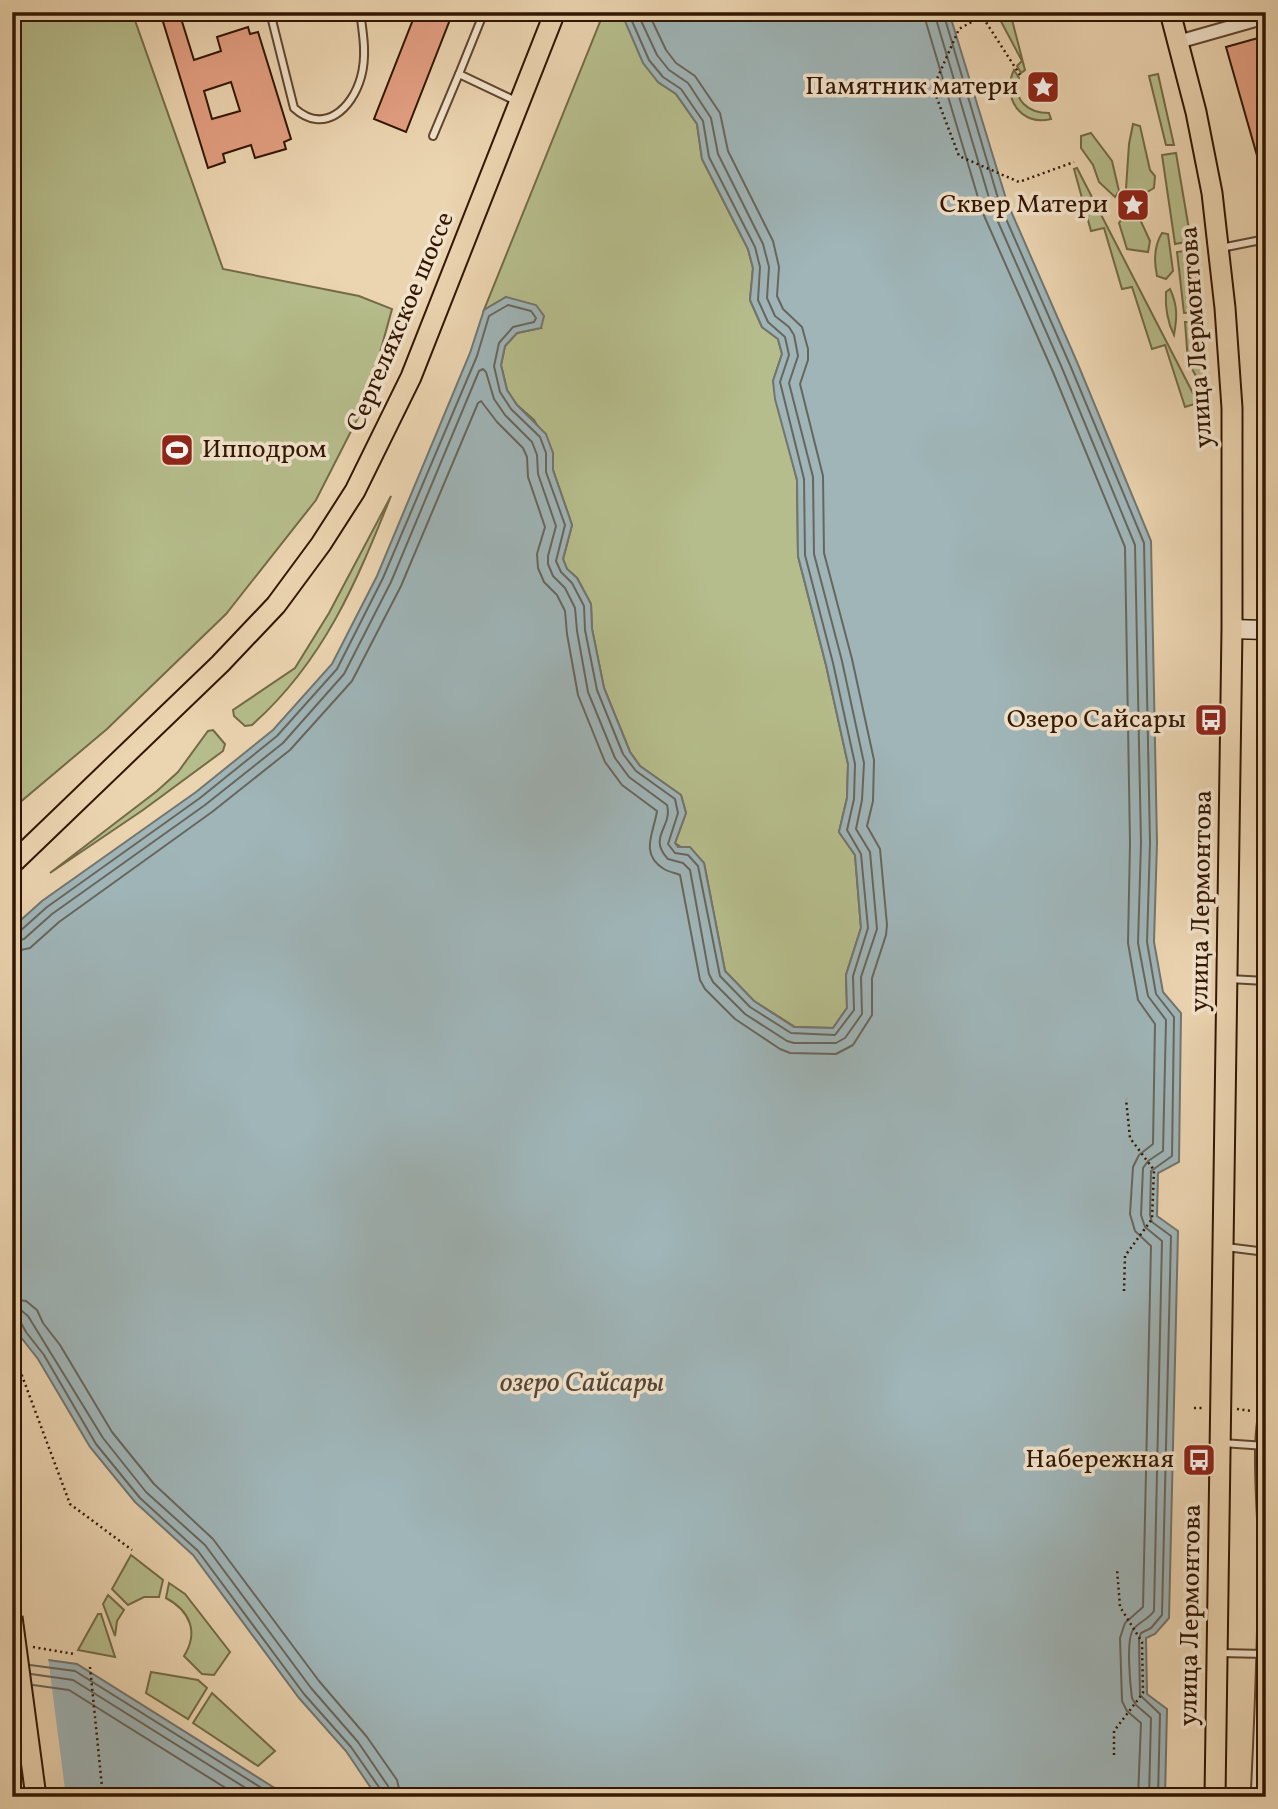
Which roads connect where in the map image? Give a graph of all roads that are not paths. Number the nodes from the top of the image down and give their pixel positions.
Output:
1 (270, 12) edge
2 (360, 12) edge
3 (484, 12) edge
4 (555, 12) edge
5 (1170, 12) edge
6 (1266, 16) edge
7 (1178, 42) junction
8 (459, 74) junction
9 (520, 102) junction
10 (433, 136) dead end
11 (1266, 239) edge
12 (1219, 249) junction
13 (1233, 629) junction
14 (1266, 630) edge
15 (12, 864) edge
16 (1227, 979) junction
17 (1266, 981) edge
18 (1223, 1246) junction
19 (1266, 1252) edge
20 (1266, 1401) edge
21 (1220, 1443) junction
22 (1263, 1446) edge
23 (12, 1617) edge
24 (1217, 1653) junction
25 (1263, 1654) edge
26 (1255, 1789) dead end
27 (36, 1797) edge
28 (1215, 1797) edge

1 - 2 lane
3 - 8 lane
4 - 9 main road, Сергеляхское шоссе
5 - 7 main road, улица Лермонтова
6 - 7 street
7 - 12 main road, улица Лермонтова
8 - 9 lane
8 - 10 lane
9 - 15 main road, Сергеляхское шоссе
11 - 12 lane
12 - 13 main road, улица Лермонтова
13 - 14 main road
13 - 16 main road, улица Лермонтова
16 - 17 lane
16 - 18 main road, улица Лермонтова
18 - 19 lane
18 - 21 main road, улица Лермонтова
20 - 22 lane
21 - 22 lane
21 - 24 main road, улица Лермонтова
22 - 25 lane
23 - 27 main road, bridge
24 - 25 lane
24 - 28 main road, улица Лермонтова
25 - 26 lane

